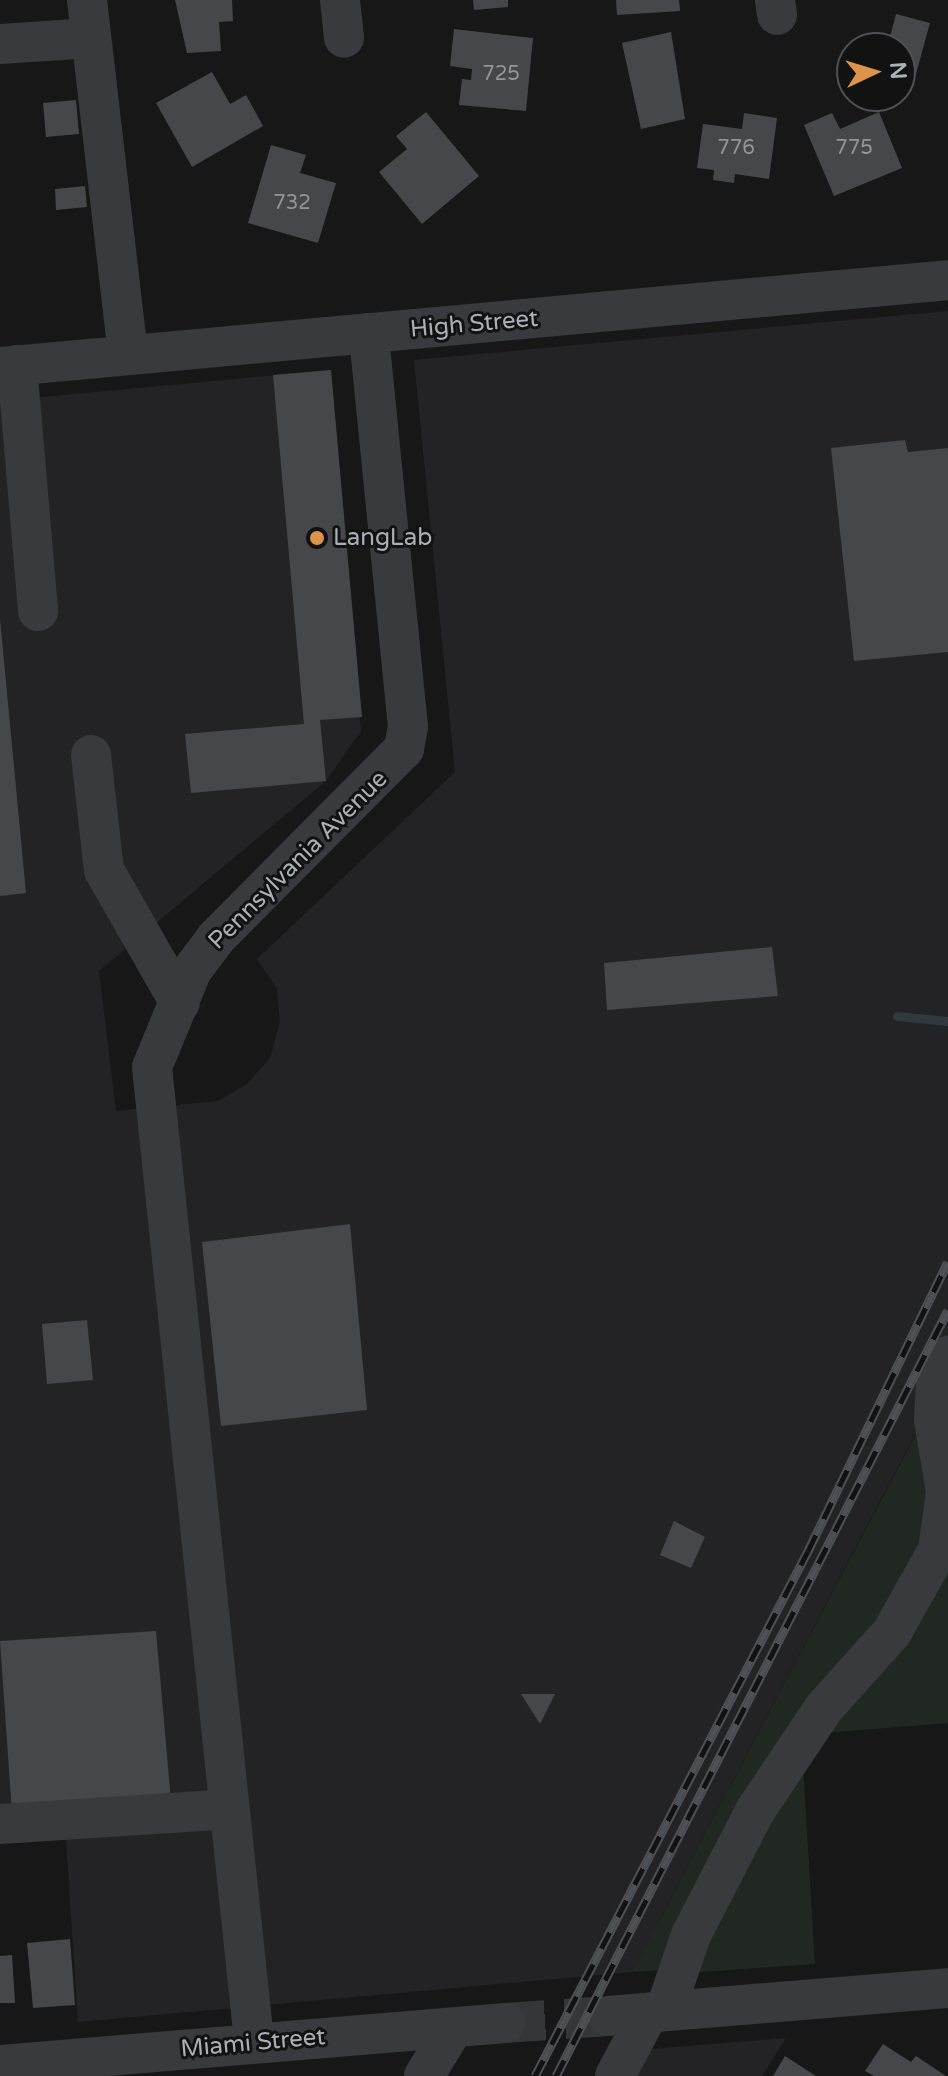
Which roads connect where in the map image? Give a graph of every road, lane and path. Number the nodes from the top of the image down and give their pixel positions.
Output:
1 (89, 19) edge
2 (0, 44) edge
3 (948, 280) edge
4 (369, 333) junction
5 (128, 355) junction
6 (8, 366) edge
7 (38, 611) dead end
8 (91, 755) dead end
9 (180, 1003) junction
10 (948, 1356) edge
11 (229, 1809) junction
12 (0, 1824) edge
13 (948, 1988) edge
14 (657, 2012) junction
15 (608, 2016) tunnel mouth
16 (505, 2023) tunnel mouth
17 (454, 2027) junction
18 (254, 2041) junction
19 (0, 2065) edge
20 (424, 2076) edge
21 (615, 2076) edge

1 - 2 street
1 - 5 street
3 - 4 street, High Street
4 - 5 street, High Street
4 - 9 street, Pennsylvania Avenue
5 - 6 street, High Street
6 - 7 street
8 - 9 street
9 - 11 street, Pennsylvania Avenue
10 - 14 street
11 - 12 street
11 - 18 street, Pennsylvania Avenue
13 - 14 street
14 - 15 street
14 - 21 street
16 - 17 street, Miami Street
17 - 18 street, Miami Street
17 - 20 street
18 - 19 street, Miami Street

